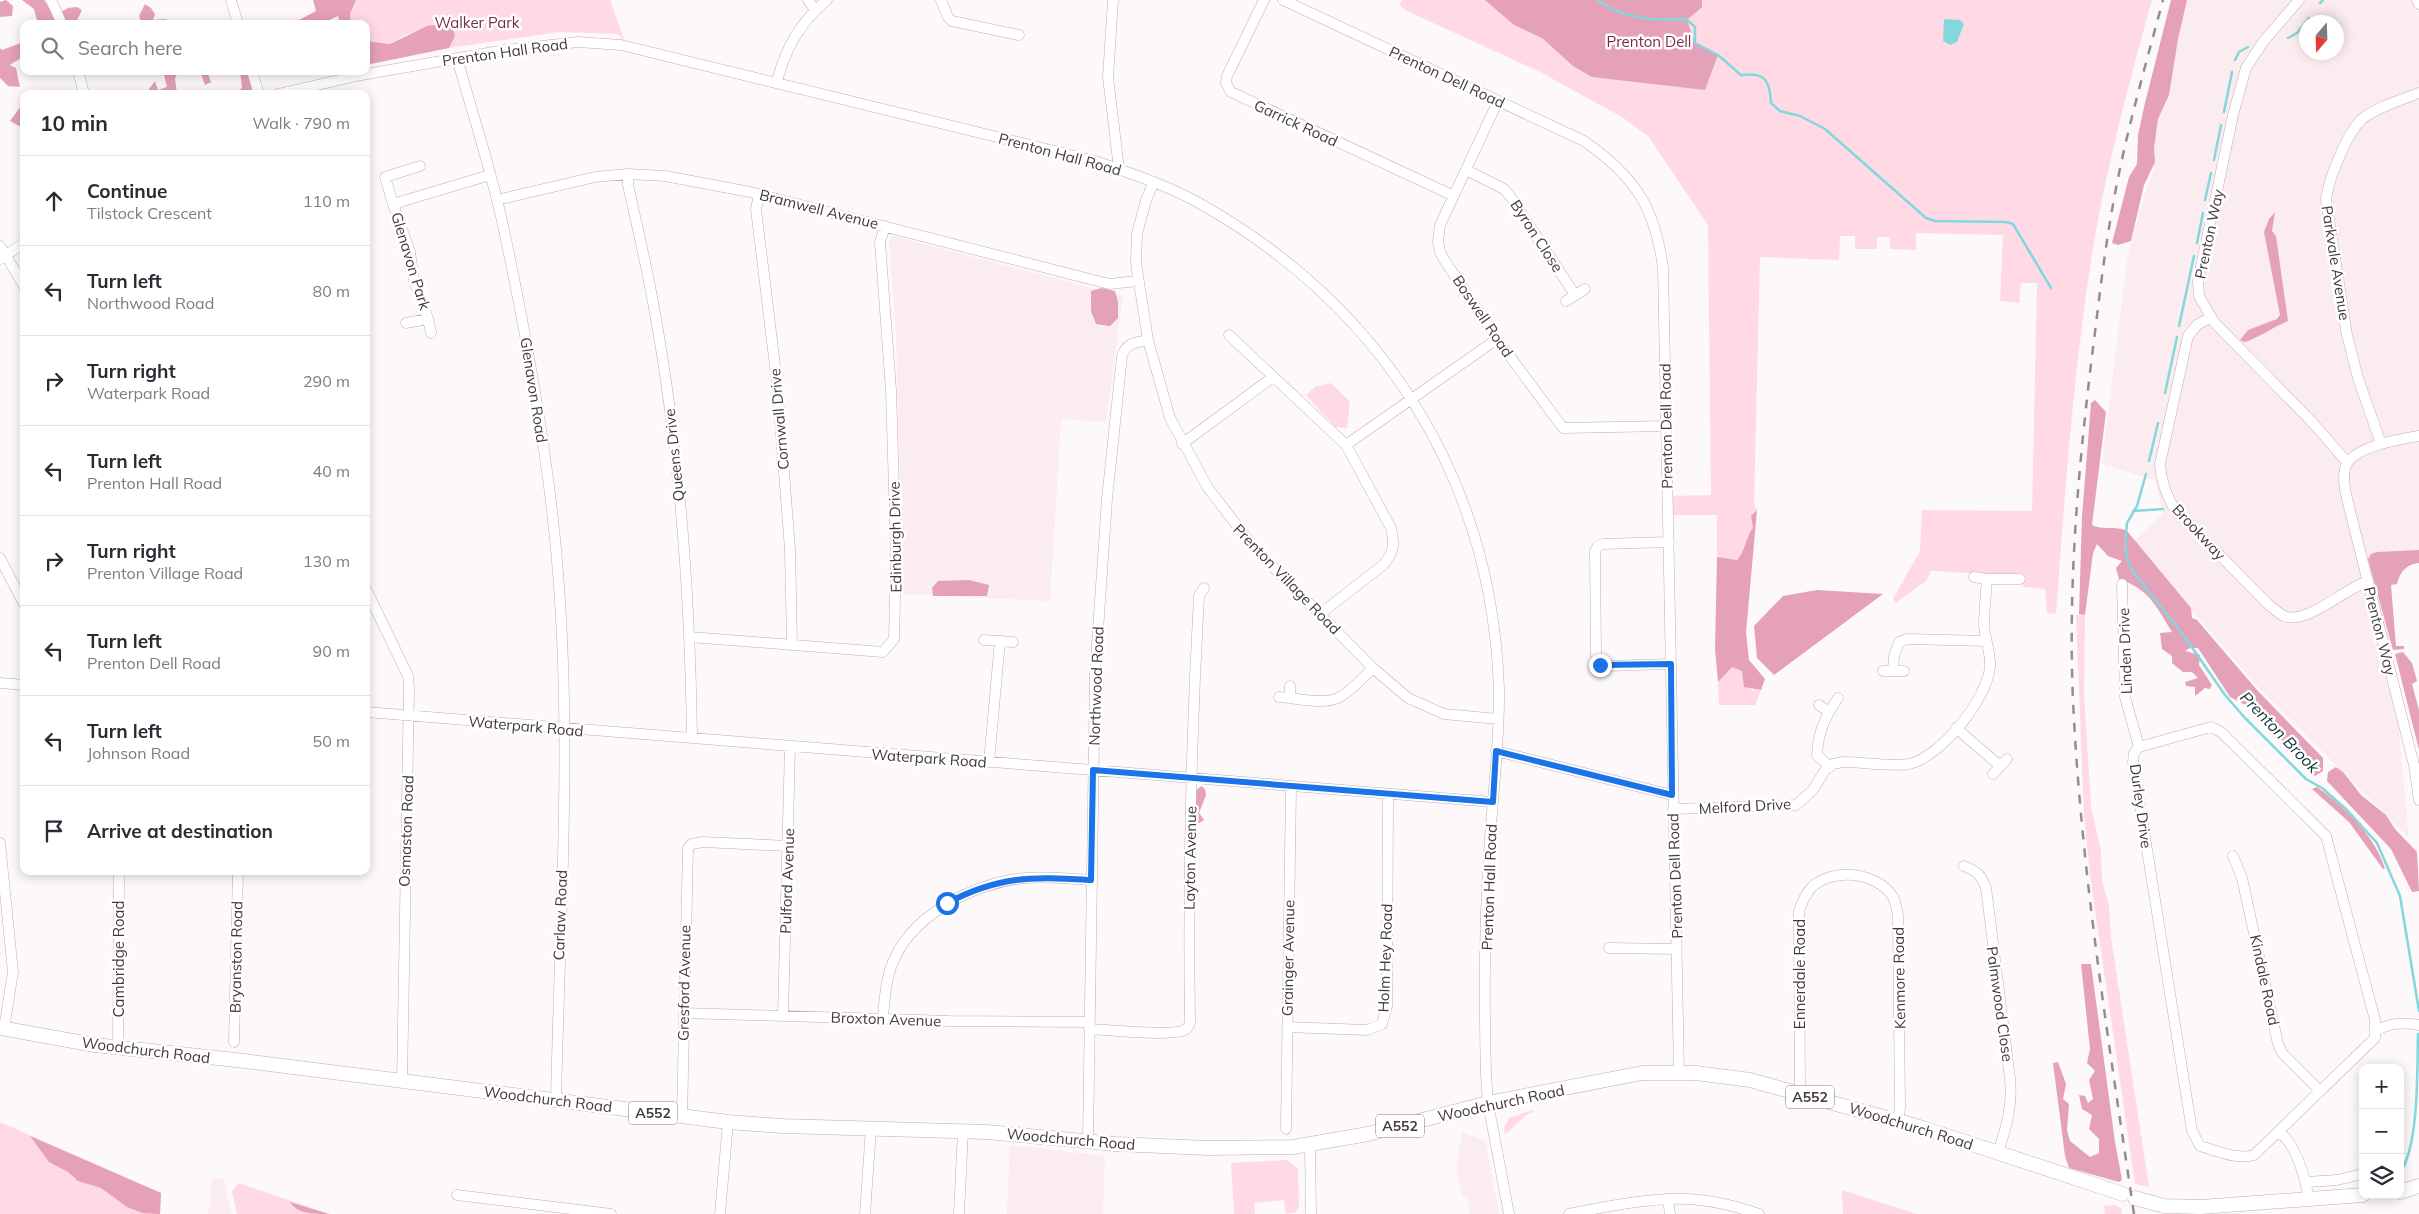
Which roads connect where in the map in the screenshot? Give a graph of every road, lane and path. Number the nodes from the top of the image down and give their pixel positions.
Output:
1 (51, 0) edge
2 (231, 0) edge
3 (808, 0) edge
4 (827, 0) edge
5 (941, 0) edge
6 (1113, 0) edge
7 (1264, 0) edge
8 (1283, 0) edge
9 (2299, 0) edge
10 (2417, 0) edge
11 (2419, 4) edge
12 (815, 10) junction
13 (60, 20) edge
14 (237, 20) edge
15 (1020, 35) dead end
16 (457, 58) junction
17 (370, 73) edge
18 (79, 75) edge
19 (253, 75) edge
20 (361, 75) edge
21 (777, 81) junction
22 (83, 90) edge
23 (258, 90) edge
24 (295, 90) edge
25 (2419, 93) edge
26 (1498, 101) junction
27 (420, 166) dead end
28 (1119, 169) junction
29 (1466, 170) junction
30 (628, 174) junction
31 (490, 175) junction
32 (1154, 182) junction
33 (759, 195) junction
34 (1454, 196) junction
35 (497, 200) junction
36 (393, 204) junction
37 (885, 226) junction
38 (0, 246) edge
39 (20, 246) edge
40 (2, 258) edge
41 (20, 281) edge
42 (1138, 281) junction
43 (1585, 289) dead end
44 (2211, 317) junction
45 (428, 318) junction
46 (406, 323) dead end
47 (431, 333) dead end
48 (1229, 335) dead end
49 (1497, 339) junction
50 (1148, 340) junction
51 (1274, 377) junction
52 (1411, 401) junction
53 (1666, 426) junction
54 (2419, 436) edge
55 (1182, 444) junction
56 (2381, 444) junction
57 (1346, 446) junction
58 (2347, 462) junction
59 (1669, 542) junction
60 (0, 558) edge
61 (1974, 577) dead end
62 (1987, 579) junction
63 (2020, 579) dead end
64 (2368, 581) junction
65 (2122, 584) dead end
66 (1204, 588) dead end
67 (20, 596) edge
68 (370, 597) edge
69 (1320, 614) junction
70 (690, 637) junction
71 (984, 640) dead end
72 (1000, 641) junction
73 (1986, 641) junction
74 (1013, 642) dead end
75 (792, 645) junction
76 (1671, 664) junction
77 (1373, 668) junction
78 (1893, 671) dead end
79 (0, 683) edge
80 (20, 685) edge
81 (1290, 686) dead end
82 (1838, 698) dead end
83 (1819, 705) dead end
84 (370, 712) edge
85 (1829, 712) junction
86 (410, 716) junction
87 (1498, 719) junction
88 (1956, 728) junction
89 (565, 729) junction
90 (692, 738) junction
91 (790, 747) junction
92 (2139, 747) junction
93 (1496, 751) junction
94 (989, 762) junction
95 (2000, 766) dead end
96 (1830, 767) junction
97 (1093, 770) junction
98 (1192, 778) junction
99 (1291, 786) junction
100 (1388, 794) junction
101 (1672, 795) junction
102 (2419, 800) edge
103 (1493, 802) junction
104 (1672, 809) junction
105 (0, 843) edge
106 (788, 846) junction
107 (2233, 856) dead end
108 (1963, 866) dead end
109 (119, 875) edge
110 (238, 875) edge
111 (1839, 876) joint
112 (1091, 880) junction
113 (1610, 948) dead end
114 (1677, 949) junction
115 (684, 1013) junction
116 (783, 1015) junction
117 (883, 1019) junction
118 (2419, 1025) edge
119 (1089, 1026) junction
120 (1287, 1027) junction
121 (2, 1028) edge
122 (2375, 1031) junction
123 (234, 1042) dead end
124 (118, 1048) junction
125 (1679, 1073) junction
126 (402, 1082) junction
127 (2319, 1090) junction
128 (1800, 1094) junction
129 (556, 1100) junction
130 (1488, 1103) junction
131 (682, 1118) junction
132 (1898, 1121) junction
133 (728, 1122) junction
134 (870, 1128) junction
135 (1286, 1129) dead end
136 (963, 1131) junction
137 (2279, 1132) junction
138 (1088, 1141) junction
139 (1310, 1146) junction
140 (1998, 1153) junction
141 (2359, 1175) edge
142 (2306, 1182) junction
143 (2419, 1186) edge
144 (2404, 1191) edge
145 (456, 1195) dead end
146 (2359, 1195) edge
147 (1668, 1199) junction
148 (2309, 1199) junction
149 (2170, 1210) edge
150 (611, 1214) edge
151 (720, 1214) edge
152 (865, 1214) edge
153 (959, 1214) edge
154 (1311, 1214) edge
155 (1509, 1214) edge
156 (1569, 1214) edge
157 (1670, 1214) edge
158 (1759, 1214) edge

1 - 13 street
2 - 14 street
3 - 12 street
4 - 12 street
5 - 15 street
6 - 28 street
7 - 34 street, Garrick Road
8 - 26 street, Prenton Dell Road
9 - 44 street, Prenton Way
10 - 11 street
12 - 21 street
16 - 17 street, Prenton Hall Road
16 - 21 street, Prenton Hall Road
16 - 31 street, Glenavon Road
18 - 22 street
19 - 23 street
20 - 24 street, Prenton Hall Road
21 - 28 street, Prenton Hall Road
25 - 56 street, Parkvale Avenue
26 - 29 street, Boswell Road
26 - 53 street, Prenton Dell Road
27 - 36 street, Glenavon Park
28 - 32 street, Prenton Hall Road
29 - 34 street, Boswell Road
29 - 43 street, Byron Close
30 - 33 street, Bramwell Avenue
30 - 35 street, Bramwell Avenue
30 - 70 street, Queens Drive
31 - 35 street, Glenavon Road
31 - 36 street, Glenavon Park
32 - 42 street, Prenton Village Road
32 - 52 street, Prenton Hall Road
33 - 37 street, Bramwell Avenue
33 - 75 street, Cornwall Drive
34 - 49 street, Boswell Road
35 - 89 street, Glenavon Road
36 - 45 street, Glenavon Park
37 - 42 street, Bramwell Avenue
37 - 75 street, Edinburgh Drive
38 - 40 street
39 - 40 street
40 - 41 street
42 - 50 street, Prenton Village Road
44 - 58 street, Prenton Way
44 - 64 street, Brookway
45 - 46 street, Glenavon Park
45 - 47 street, Glenavon Park
48 - 51 street
49 - 52 street
49 - 53 street, Boswell Road
50 - 55 street, Prenton Village Road
50 - 97 street, Northwood Road
51 - 55 street
51 - 57 street
52 - 57 street
52 - 87 street, Prenton Hall Road
53 - 59 street, Prenton Dell Road
54 - 56 street
55 - 69 street, Prenton Village Road
56 - 58 street
57 - 69 street
58 - 64 street, Prenton Way
59 - 76 street, Prenton Dell Road
59 - 76 street
60 - 67 street
61 - 62 street
62 - 63 street
62 - 73 street
64 - 102 street, Prenton Way
65 - 92 street, Linden Drive
66 - 98 street, Layton Avenue
68 - 86 street, Osmaston Road
69 - 77 street, Prenton Village Road
70 - 75 street, Edinburgh Drive
70 - 90 street, Queens Drive
71 - 72 street
72 - 74 street
72 - 94 street
73 - 78 street
73 - 88 street
76 - 101 street, Prenton Dell Road
77 - 81 street
77 - 87 street, Prenton Village Road
79 - 80 street
82 - 85 street
83 - 85 street
84 - 86 street, Waterpark Road
85 - 96 street
86 - 89 street, Waterpark Road
86 - 126 street, Osmaston Road
87 - 93 street, Prenton Hall Road
88 - 95 street
88 - 96 street
89 - 90 street, Waterpark Road
89 - 129 street, Carlaw Road
90 - 91 street, Waterpark Road
91 - 94 street, Waterpark Road
91 - 106 street, Pulford Avenue
92 - 122 street, Durley Drive
92 - 137 street, Durley Drive
93 - 101 street
93 - 103 street, Prenton Hall Road
94 - 97 street, Waterpark Road
96 - 104 street, Melford Drive
97 - 98 street, Waterpark Road
97 - 112 street, Northwood Road
98 - 99 street, Waterpark Road
98 - 119 street, Layton Avenue
99 - 100 street, Waterpark Road
99 - 120 street, Grainger Avenue
100 - 103 street, Waterpark Road
100 - 120 street, Holm Hey Road
101 - 104 street, Prenton Dell Road
103 - 130 street, Prenton Hall Road
104 - 114 street, Prenton Dell Road
105 - 121 street
106 - 115 street, Gresford Avenue
106 - 116 street, Pulford Avenue
107 - 127 street, Kindale Road
108 - 140 street, Palmwood Close
109 - 124 street, Cambridge Road
110 - 123 street, Bryanston Road
111 - 128 street, Ennerdale Road
111 - 132 street, Kenmore Road
112 - 117 street
112 - 119 street, Northwood Road
113 - 114 street
114 - 125 street, Prenton Dell Road
115 - 116 street, Broxton Avenue
115 - 131 street, Gresford Avenue
116 - 117 street, Broxton Avenue
117 - 119 street, Broxton Avenue
118 - 122 street
119 - 138 street, Northwood Road
120 - 135 street, Grainger Avenue
121 - 124 highway, Woodchurch Road / A552
122 - 127 street, Durley Drive
124 - 126 highway, Woodchurch Road / A552
125 - 128 highway, Woodchurch Road / A552
125 - 130 highway, Woodchurch Road / A552
126 - 129 highway, Woodchurch Road / A552
127 - 137 street, Durley Drive
128 - 132 highway, Woodchurch Road / A552
129 - 131 highway, Woodchurch Road / A552
130 - 139 highway, Woodchurch Road / A552
130 - 155 street, Prenton Hall Road
131 - 133 highway, Woodchurch Road / A552
132 - 140 highway, Woodchurch Road / A552
133 - 134 highway, Woodchurch Road / A552
133 - 151 street
134 - 136 highway, Woodchurch Road / A552
134 - 152 street
136 - 138 highway, Woodchurch Road / A552
136 - 153 street
137 - 142 street
138 - 139 highway, Woodchurch Road / A552
139 - 154 street
140 - 149 highway, Woodchurch Road / A552
141 - 142 street
142 - 148 street
143 - 144 highway
145 - 150 street
146 - 148 highway, Woodchurch Road
147 - 156 street
147 - 157 street
147 - 158 street
148 - 149 highway, Woodchurch Road

